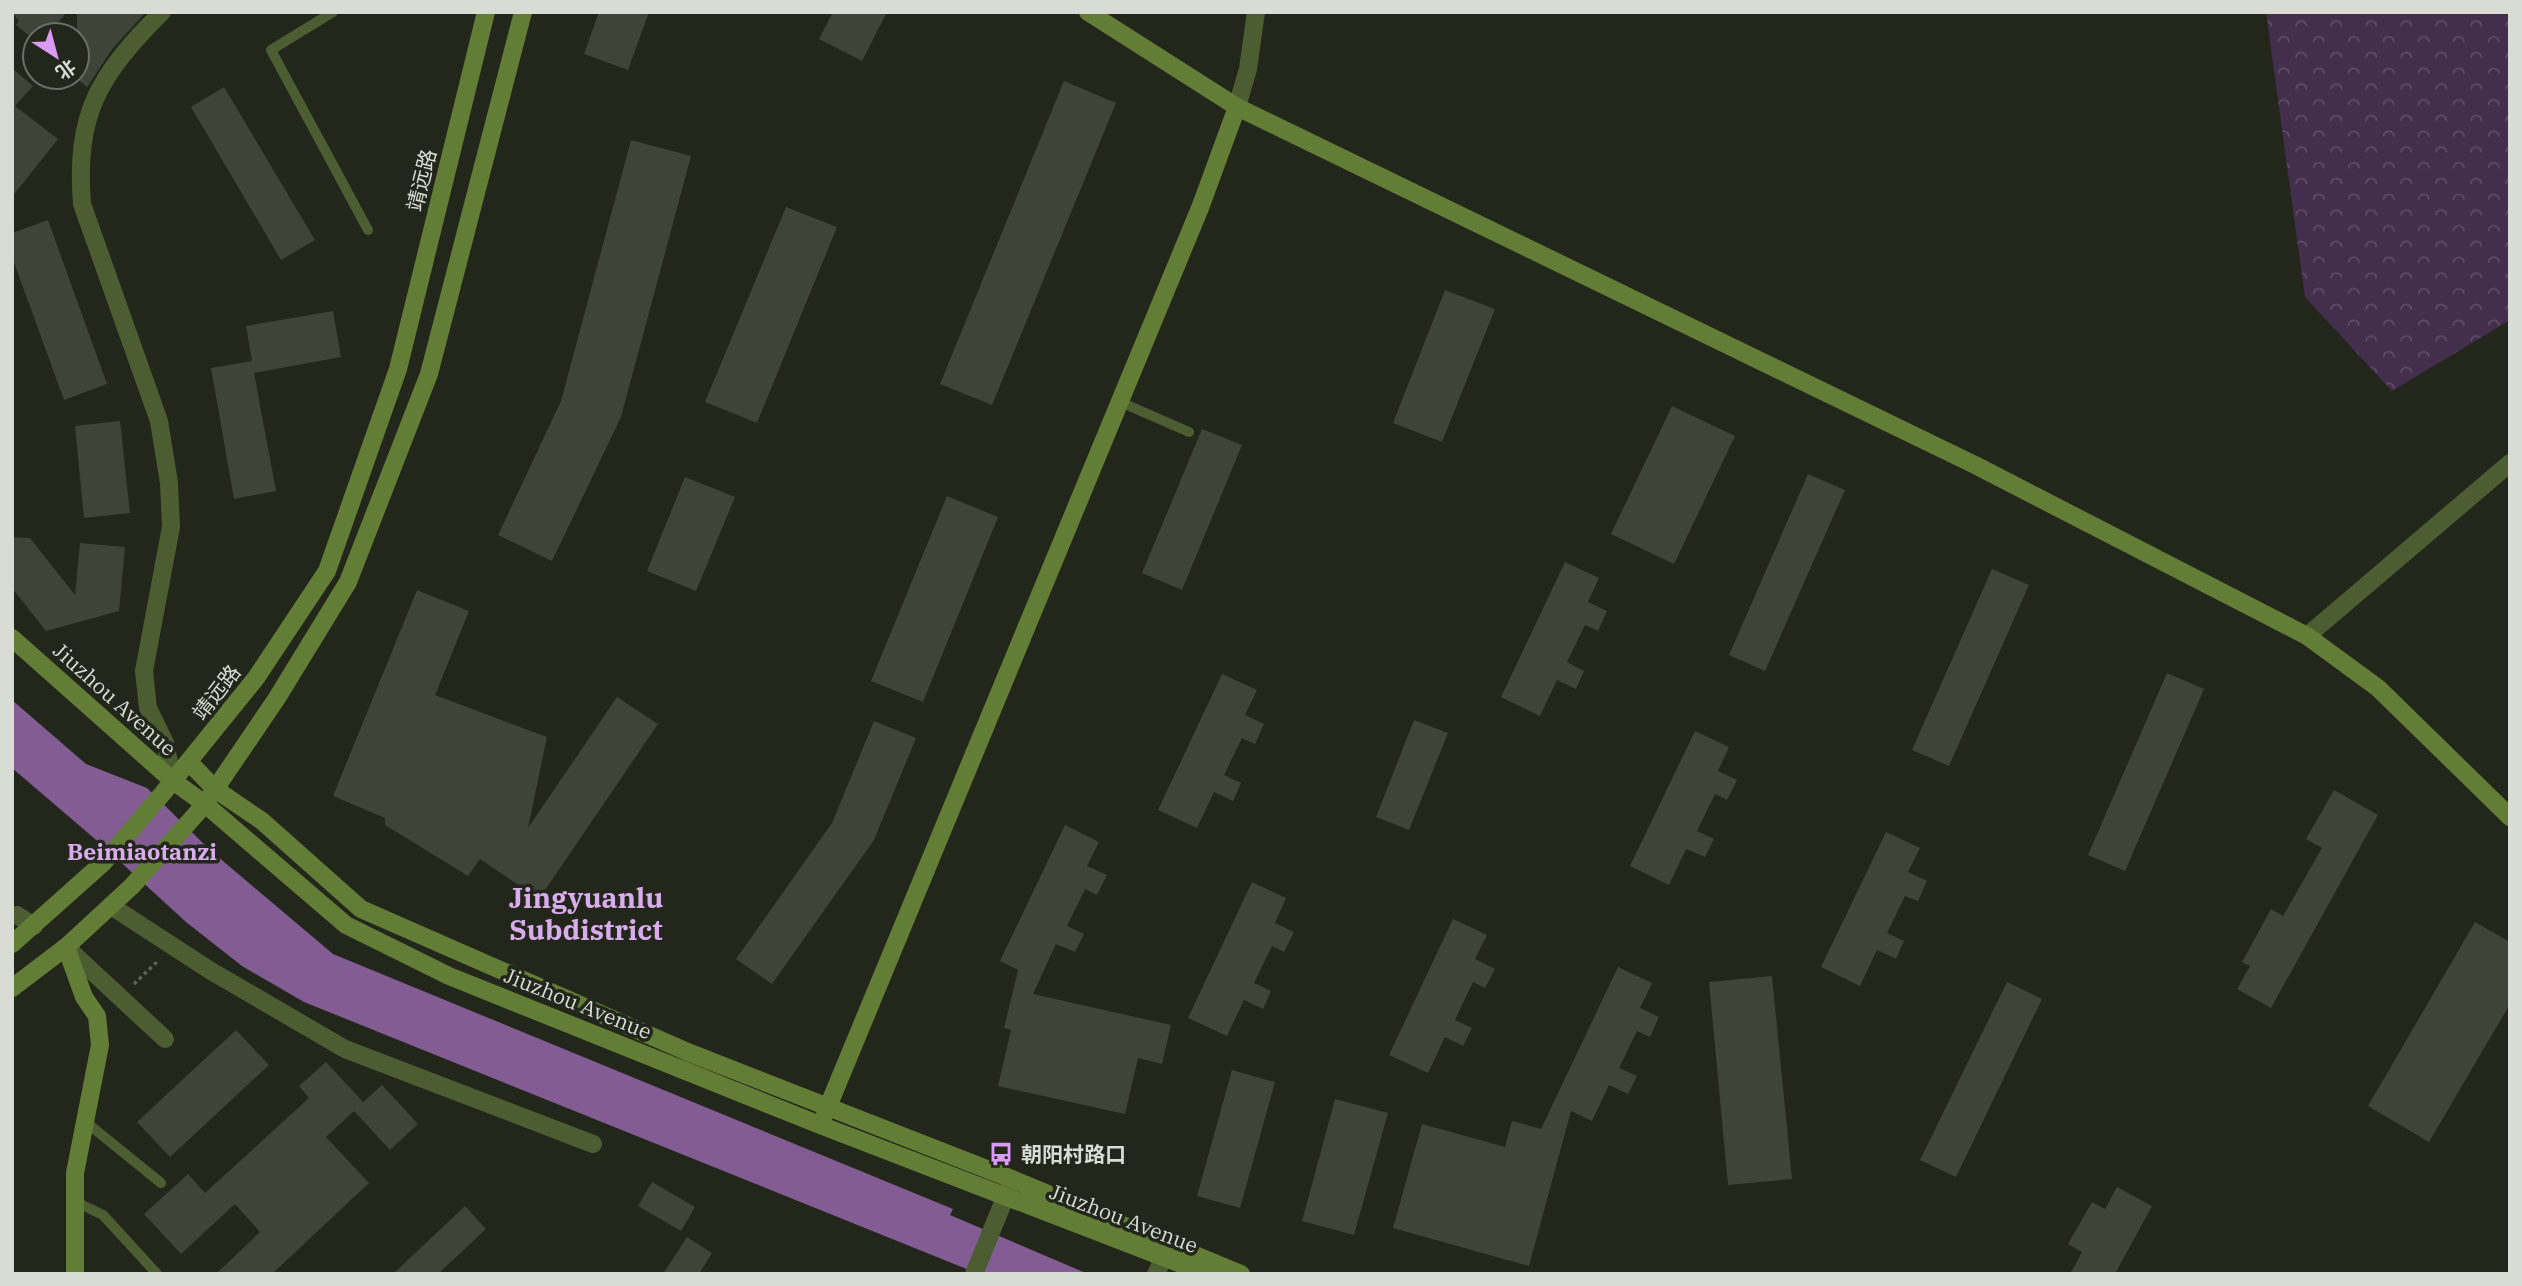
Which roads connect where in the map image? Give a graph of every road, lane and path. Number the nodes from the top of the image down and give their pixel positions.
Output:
1 (162, 12) edge
2 (332, 12) edge
3 (486, 12) edge
4 (523, 12) edge
5 (1088, 12) edge
6 (1256, 12) edge
7 (1237, 107) junction
8 (368, 230) dead end
9 (1118, 401) junction
10 (1189, 432) dead end
11 (2510, 463) edge
12 (2307, 636) junction
13 (12, 638) edge
14 (188, 762) junction
15 (168, 787) junction
16 (210, 796) junction
17 (2510, 817) edge
18 (111, 906) junction
19 (12, 916) edge
20 (34, 926) junction
21 (12, 944) edge
22 (65, 947) junction
23 (174, 947) junction
24 (12, 988) edge
25 (120, 997) junction
26 (165, 1039) dead end
27 (828, 1106) junction
28 (87, 1123) junction
29 (820, 1125) junction
30 (593, 1144) dead end
31 (1012, 1179) junction
32 (161, 1183) dead end
33 (1006, 1198) junction
34 (74, 1201) junction
35 (1166, 1250) junction
36 (75, 1274) edge
37 (157, 1274) edge
38 (974, 1274) edge
39 (1156, 1274) edge
40 (1207, 1274) edge
41 (1241, 1274) edge

1 - 15 street
2 - 8 lane
3 - 14 main road, 靖远路
4 - 16 main road
5 - 7 main road
6 - 7 street
7 - 9 main road
7 - 12 main road
9 - 10 lane
9 - 27 main road
11 - 12 street
12 - 17 main road
13 - 15 main road, Jiuzhou Avenue
14 - 15 main road, 靖远路
14 - 16 main road
15 - 16 main road, Jiuzhou Avenue
15 - 20 main road, 靖远路
16 - 18 main road
16 - 27 main road
16 - 29 main road, Jiuzhou Avenue
18 - 22 main road
18 - 23 street
19 - 20 street
20 - 21 main road, 靖远路
22 - 24 main road
22 - 25 street
22 - 28 main road
23 - 25 path
23 - 30 street
25 - 26 street
27 - 29 main road
27 - 31 main road
28 - 32 lane
28 - 34 main road
29 - 33 main road, Jiuzhou Avenue
31 - 33 street
31 - 35 main road
33 - 35 main road, Jiuzhou Avenue
33 - 38 street
34 - 36 main road
34 - 37 lane
35 - 39 street
35 - 40 main road, Jiuzhou Avenue
35 - 41 main road

